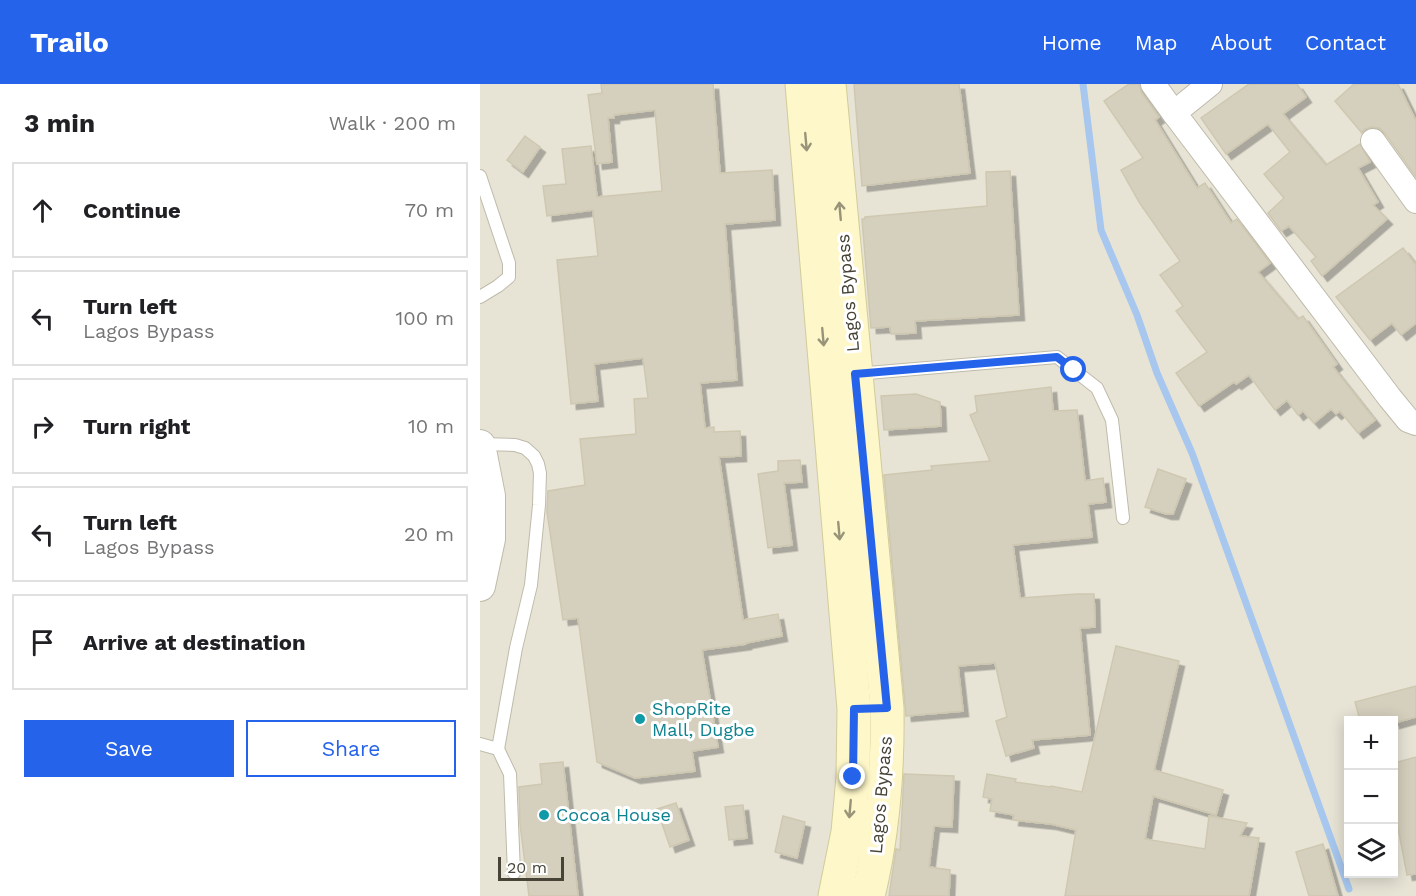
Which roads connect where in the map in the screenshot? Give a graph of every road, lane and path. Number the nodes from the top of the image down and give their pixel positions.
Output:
1 (802, 84) edge
2 (829, 84) edge
3 (1153, 84) edge
4 (1210, 84) edge
5 (1174, 113) junction
6 (1373, 141) dead end
7 (480, 176) edge
8 (1416, 201) edge
9 (480, 297) edge
10 (855, 374) junction
11 (1416, 423) edge
12 (480, 444) edge
13 (1123, 518) dead end
14 (480, 586) edge
15 (887, 708) junction
16 (854, 709) junction
17 (480, 744) edge
18 (498, 749) junction
19 (514, 873) dead end
20 (835, 896) edge
21 (868, 896) edge

1 -> 16 main road, Lagos Bypass
10 -> 2 main road, Lagos Bypass
3 - 5 street
4 - 5 street
5 - 11 street
6 - 8 street
7 - 9 lane
10 - 13 lane
10 - 15 main road, Lagos Bypass
12 - 14 street
12 - 18 lane
15 - 16 main road
15 - 21 main road, Lagos Bypass
16 -> 20 main road, Lagos Bypass
17 - 18 lane
18 - 19 lane

